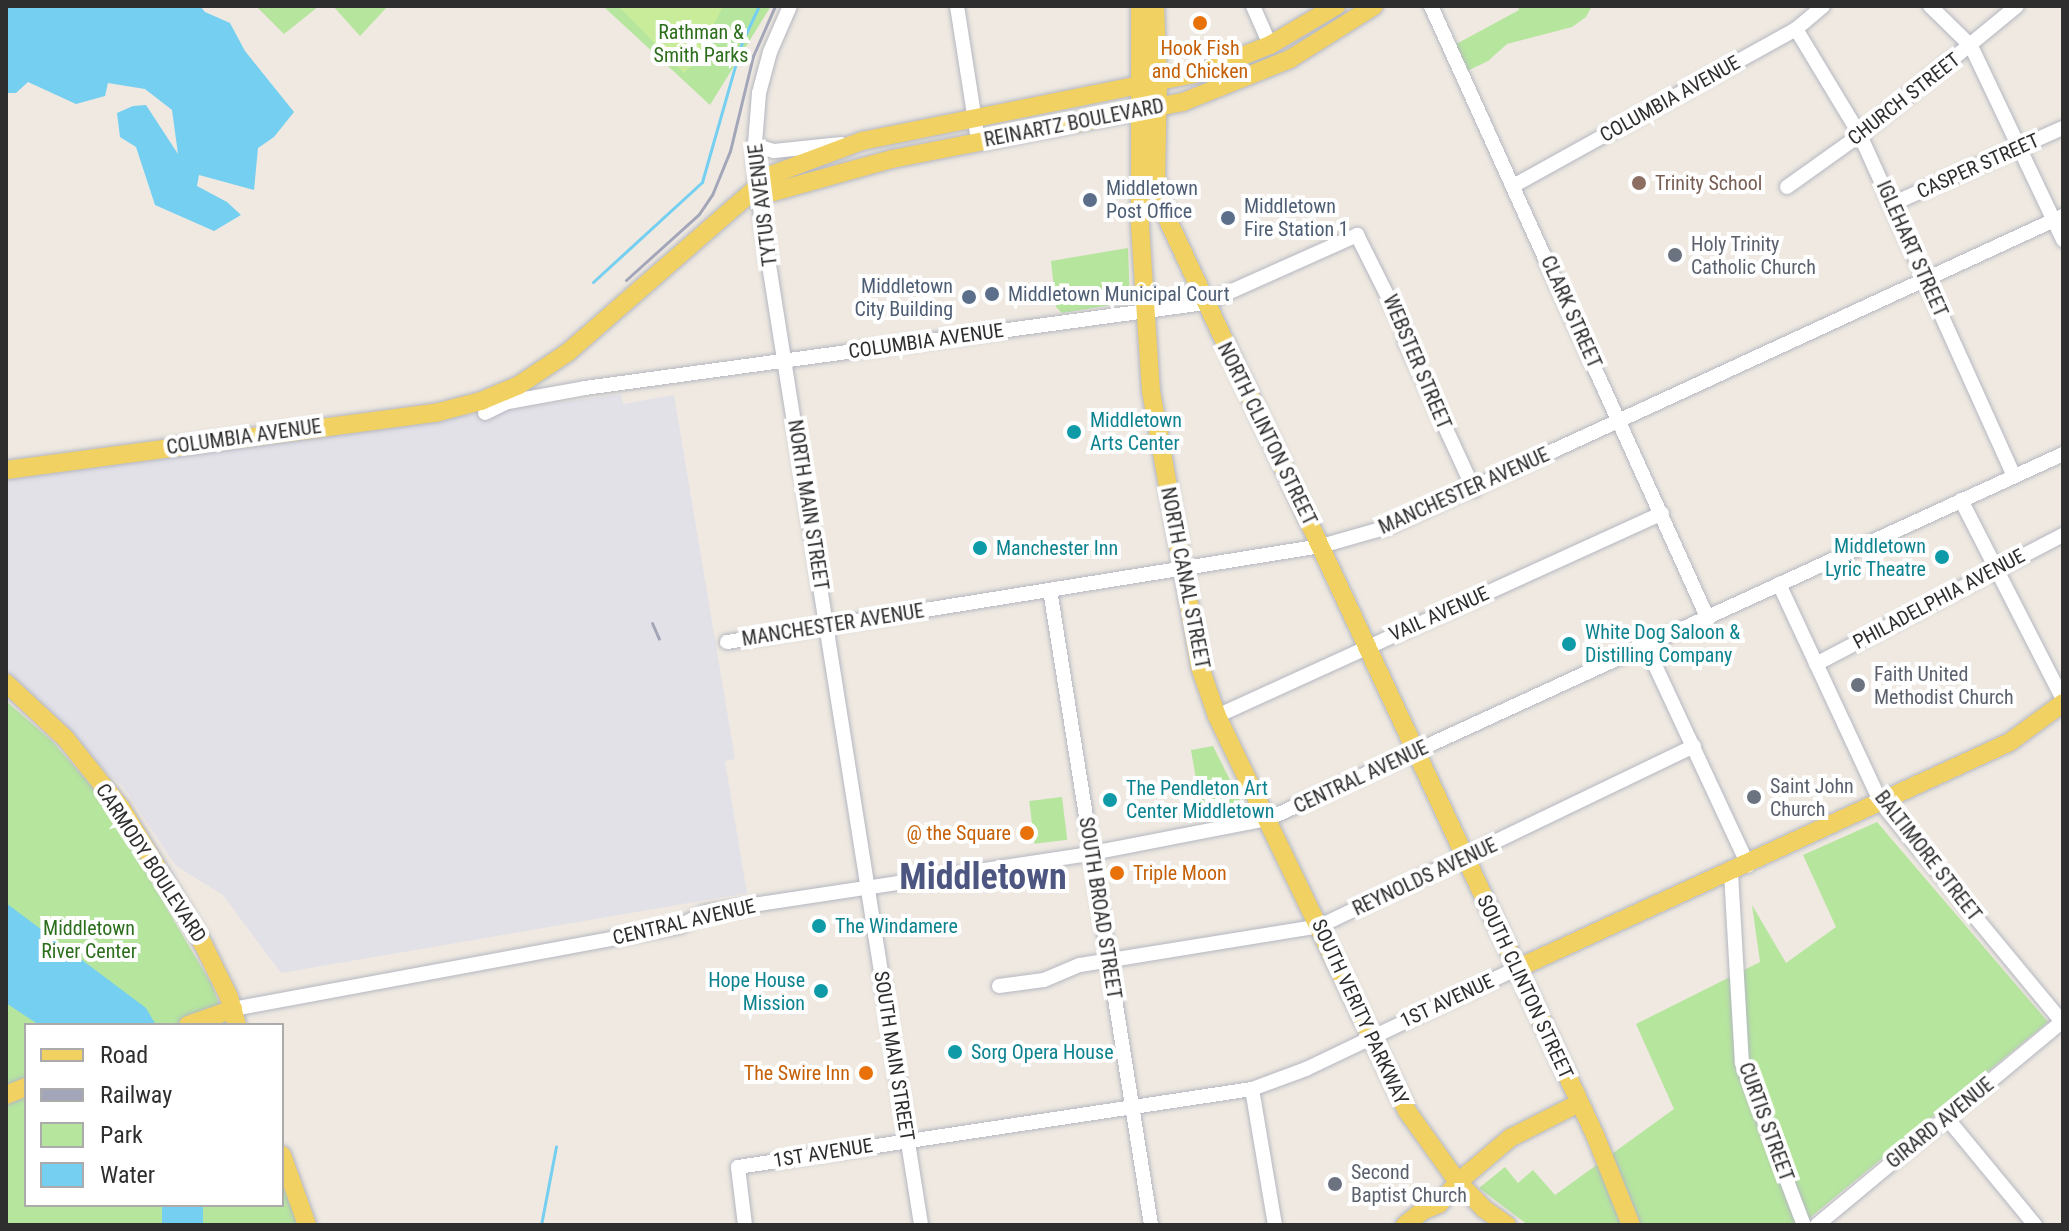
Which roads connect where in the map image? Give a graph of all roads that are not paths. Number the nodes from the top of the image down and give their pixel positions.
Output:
1 (790, 6) edge
2 (957, 6) edge
3 (1140, 6) edge
4 (1155, 6) edge
5 (1253, 6) edge
6 (1336, 6) edge
7 (1374, 6) edge
8 (1431, 6) edge
9 (1823, 6) edge
10 (1930, 6) edge
11 (2017, 6) edge
12 (1796, 29) junction
13 (1270, 45) junction
14 (1971, 46) junction
15 (1149, 84) junction
16 (1148, 109) junction
17 (975, 117) junction
18 (2063, 128) edge
19 (1860, 135) junction
20 (978, 140) junction
21 (862, 141) junction
22 (754, 145) junction
23 (2019, 147) junction
24 (1513, 186) junction
25 (1787, 187) dead end
26 (757, 189) junction
27 (1892, 204) junction
28 (2059, 218) edge
29 (1357, 235) joint
30 (2063, 240) edge
31 (1925, 279) junction
32 (1205, 303) junction
33 (1147, 310) junction
34 (785, 361) junction
35 (483, 407) junction
36 (1619, 420) junction
37 (2063, 454) edge
38 (6, 470) edge
39 (2014, 476) junction
40 (1474, 490) junction
41 (1961, 500) junction
42 (1662, 513) junction
43 (2063, 535) edge
44 (1321, 546) junction
45 (1183, 568) junction
46 (1996, 569) junction
47 (1779, 584) junction
48 (1050, 590) junction
49 (1708, 619) junction
50 (827, 626) junction
51 (727, 642) dead end
52 (1365, 646) junction
53 (1646, 646) junction
54 (1816, 664) junction
55 (6, 683) edge
56 (2063, 701) edge
57 (1217, 716) junction
58 (1694, 746) junction
59 (1414, 752) junction
60 (1881, 803) junction
61 (1268, 819) junction
62 (1091, 853) junction
63 (1465, 859) junction
64 (1740, 869) junction
65 (868, 887) junction
66 (1320, 926) junction
67 (1109, 961) junction
68 (1516, 969) junction
69 (999, 986) dead end
70 (235, 1017) edge
71 (2063, 1022) edge
72 (200, 1023) edge
73 (1371, 1037) junction
74 (1252, 1089) junction
75 (1579, 1103) junction
76 (1133, 1109) junction
77 (1946, 1117) junction
78 (907, 1139) junction
79 (284, 1161) edge
80 (1458, 1182) junction
81 (307, 1225) edge
82 (745, 1225) edge
83 (921, 1225) edge
84 (1151, 1225) edge
85 (1275, 1225) edge
86 (1405, 1225) edge
87 (1507, 1225) edge
88 (1631, 1225) edge
89 (1804, 1225) edge
90 (1817, 1225) edge
91 (2035, 1225) edge

1 - 22 street, TYTUS AVENUE
2 - 17 street
3 - 15 main road
4 - 15 main road
5 - 13 street
6 - 13 main road, REINARTZ BOULEVARD
7 - 16 main road, REINARTZ BOULEVARD
8 - 24 street, CLARK STREET
9 - 12 street, COLUMBIA AVENUE
10 - 14 street
11 - 14 street, CHURCH STREET
12 - 19 street, IGLEHART STREET
12 - 24 street, COLUMBIA AVENUE
13 - 15 main road, REINARTZ BOULEVARD
14 - 19 street, CHURCH STREET
14 - 23 street
15 - 16 main road, NORTH CANAL STREET
15 - 17 main road, REINARTZ BOULEVARD
16 - 20 main road, REINARTZ BOULEVARD
16 - 32 main road, NORTH CLINTON STREET
16 - 33 main road, NORTH CANAL STREET
17 - 20 street
17 - 21 main road, REINARTZ BOULEVARD
18 - 23 street, CASPER STREET
19 - 25 street, CHURCH STREET
19 - 27 street, IGLEHART STREET
20 - 26 main road, REINARTZ BOULEVARD
21 - 22 street
21 - 26 main road, REINARTZ BOULEVARD
22 - 26 street, TYTUS AVENUE
23 - 27 street, CASPER STREET
23 - 28 street
24 - 36 street, CLARK STREET
26 - 34 street, TYTUS AVENUE
26 - 35 main road, REINARTZ BOULEVARD
27 - 31 street, IGLEHART STREET
28 - 30 street
28 - 31 street, MANCHESTER AVENUE
29 - 32 street, COLUMBIA AVENUE
29 - 40 street, WEBSTER STREET
31 - 36 street, MANCHESTER AVENUE
31 - 39 street, IGLEHART STREET
32 - 33 street, COLUMBIA AVENUE
32 - 44 main road, NORTH CLINTON STREET
33 - 34 street, COLUMBIA AVENUE
33 - 45 main road, NORTH CANAL STREET
34 - 35 street, COLUMBIA AVENUE
34 - 50 street, NORTH MAIN STREET
35 - 38 main road, COLUMBIA AVENUE
36 - 40 street, MANCHESTER AVENUE
36 - 42 street, CLARK STREET
37 - 39 street, CENTRAL AVENUE
39 - 41 street, CENTRAL AVENUE
40 - 44 street, MANCHESTER AVENUE
41 - 46 street
41 - 47 street, CENTRAL AVENUE
42 - 49 street, CLARK STREET
42 - 52 street, VAIL AVENUE
43 - 46 street, PHILADELPHIA AVENUE
44 - 45 street, MANCHESTER AVENUE
44 - 52 main road, NORTH CLINTON STREET
45 - 48 street, MANCHESTER AVENUE
45 - 57 main road, NORTH CANAL STREET
46 - 54 street, PHILADELPHIA AVENUE
46 - 56 street
47 - 49 street, CENTRAL AVENUE
47 - 54 street, BALTIMORE STREET
48 - 50 street, MANCHESTER AVENUE
48 - 62 street, SOUTH BROAD STREET
49 - 53 street, CENTRAL AVENUE
50 - 51 street, MANCHESTER AVENUE
50 - 65 street, NORTH MAIN STREET
52 - 57 street, VAIL AVENUE
52 - 59 main road, NORTH CLINTON STREET
53 - 58 street, CURTIS STREET
53 - 59 street, CENTRAL AVENUE
54 - 60 street, BALTIMORE STREET
55 - 70 main road, CARMODY BOULEVARD
56 - 60 main road, 1ST AVENUE
57 - 61 main road, NORTH CANAL STREET
58 - 63 street, REYNOLDS AVENUE
58 - 64 street, CURTIS STREET
59 - 61 street, CENTRAL AVENUE
59 - 63 main road, SOUTH CLINTON STREET
60 - 64 main road, 1ST AVENUE
60 - 71 street, BALTIMORE STREET
61 - 62 street, CENTRAL AVENUE
61 - 66 main road, SOUTH VERITY PARKWAY
62 - 65 street, CENTRAL AVENUE
62 - 67 street, SOUTH BROAD STREET
63 - 66 street, REYNOLDS AVENUE
63 - 68 main road, SOUTH CLINTON STREET
64 - 68 main road, 1ST AVENUE
64 - 89 street, CURTIS STREET
65 - 70 street, CENTRAL AVENUE
65 - 78 street, SOUTH MAIN STREET
66 - 67 street, REYNOLDS AVENUE
66 - 73 main road, SOUTH VERITY PARKWAY
67 - 69 street, REYNOLDS AVENUE
67 - 76 street, SOUTH BROAD STREET
68 - 73 street, 1ST AVENUE
68 - 75 main road, SOUTH CLINTON STREET
70 - 72 main road, CENTRAL AVENUE
71 - 77 street, GIRARD AVENUE
73 - 74 street, 1ST AVENUE
73 - 80 main road, SOUTH VERITY PARKWAY
74 - 76 street, 1ST AVENUE
74 - 85 street
75 - 80 main road
75 - 88 main road, SOUTH CLINTON STREET
76 - 78 street, 1ST AVENUE
76 - 84 street, SOUTH BROAD STREET
77 - 90 street, GIRARD AVENUE
77 - 91 street
78 - 82 street, 1ST AVENUE
78 - 83 street, SOUTH MAIN STREET
79 - 81 main road
80 - 86 main road
80 - 87 main road, SOUTH VERITY PARKWAY

